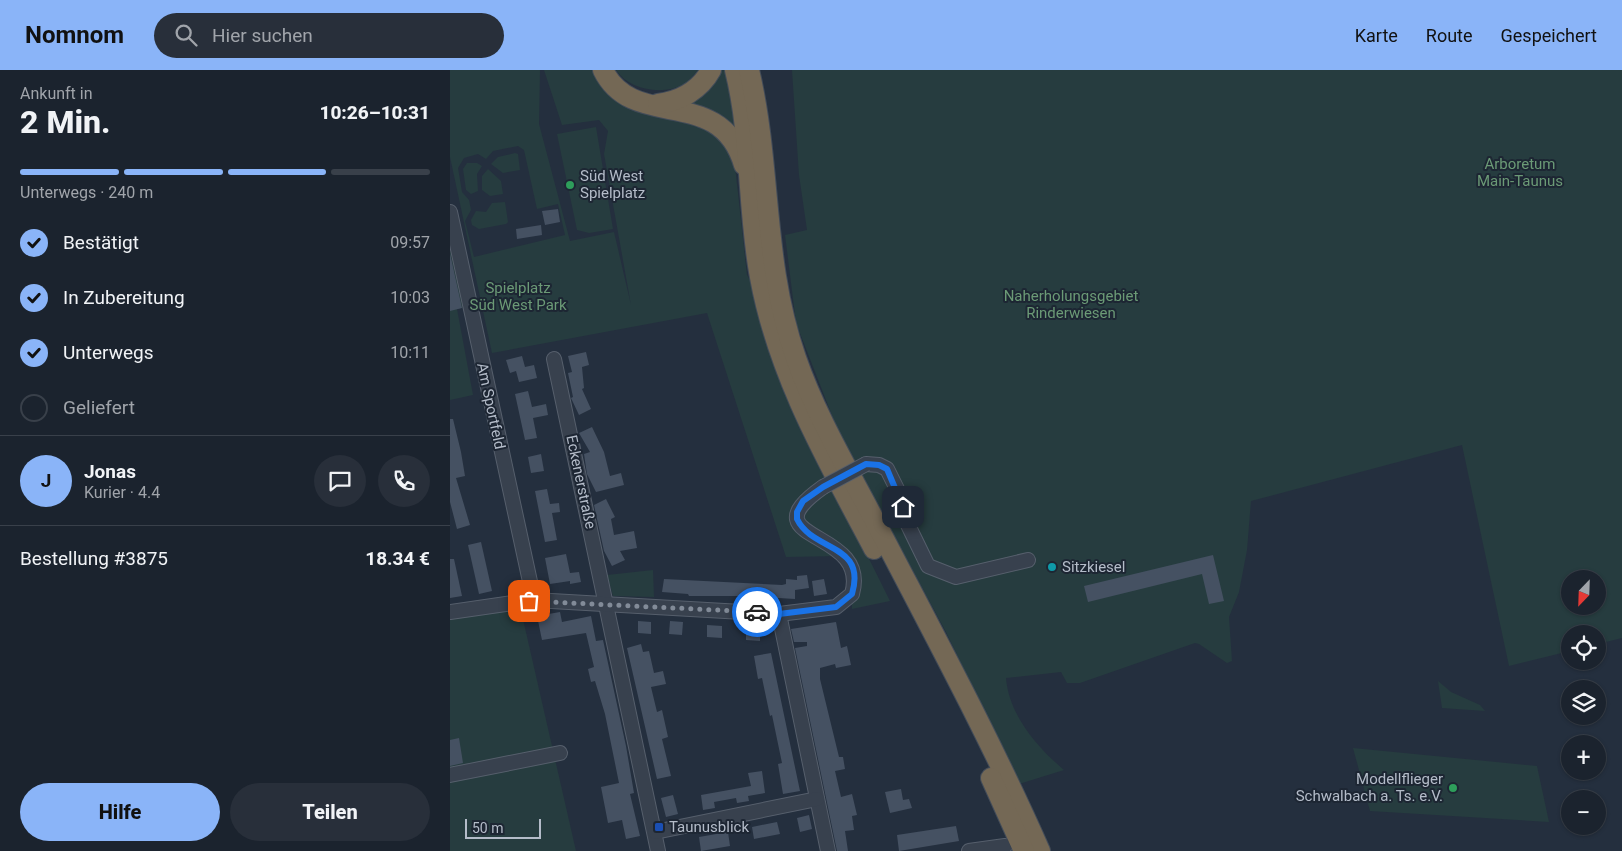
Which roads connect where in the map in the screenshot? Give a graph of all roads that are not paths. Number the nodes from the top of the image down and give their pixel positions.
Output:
1 (603, 70) edge
2 (711, 70) edge
3 (735, 70) edge
4 (750, 70) edge
5 (763, 70) edge
6 (651, 105) junction
7 (762, 145) junction
8 (750, 186) junction
9 (450, 212) edge
10 (554, 359) dead end
11 (1028, 560) dead end
12 (534, 600) junction
13 (607, 604) junction
14 (450, 612) edge
15 (779, 614) junction
16 (560, 753) dead end
17 (450, 775) edge
18 (817, 799) junction
19 (654, 832) junction
20 (1005, 846) dead end
21 (658, 851) edge
22 (828, 851) edge
23 (969, 851) edge
24 (1024, 851) edge
25 (1040, 851) edge

1 - 6 highway
2 - 6 highway
3 - 8 highway
4 - 7 highway
5 - 7 highway
6 - 8 highway
7 - 25 highway
8 - 24 highway
9 - 12 street, Am Sportfeld
10 - 13 street, Eckenerstraße
11 - 15 street, bridge
12 - 13 street
12 - 14 street
13 - 15 street
13 - 19 street
15 - 18 street
16 - 17 street
18 - 19 street
18 - 22 street
19 - 21 street
20 - 23 street

